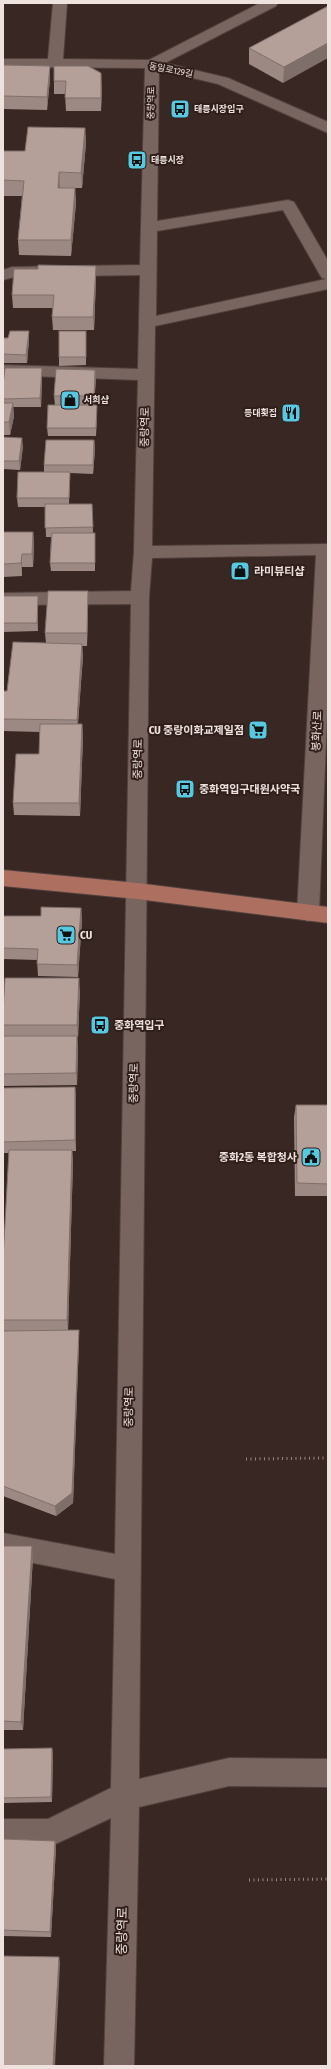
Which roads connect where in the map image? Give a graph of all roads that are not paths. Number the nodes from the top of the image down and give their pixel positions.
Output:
1 (60, 3) edge
2 (271, 3) edge
3 (3, 63) edge
4 (55, 64) junction
5 (152, 64) junction
6 (328, 128) edge
7 (149, 227) junction
8 (148, 270) junction
9 (3, 275) edge
10 (328, 275) edge
11 (328, 284) edge
12 (147, 323) junction
13 (3, 370) edge
14 (146, 375) junction
15 (143, 552) junction
16 (140, 597) junction
17 (3, 599) edge
18 (3, 878) edge
19 (137, 891) junction
20 (318, 914) edge
21 (3, 1545) edge
22 (126, 1569) junction
23 (328, 1773) edge
24 (125, 1796) junction
25 (3, 1834) edge
26 (119, 2066) edge

1 - 4 street
2 - 5 street
3 - 4 street, 동일로129길
4 - 5 street, 동일로129길
5 - 6 street, 동일로129길
5 - 7 street, 중랑역로
7 - 8 street, 중랑역로
7 - 10 street
8 - 9 street
8 - 12 street, 중랑역로
11 - 12 street
12 - 14 street, 중랑역로
13 - 14 street
14 - 15 street, 중랑역로
15 - 16 street, 중랑역로
15 - 20 street, 봉화산로
16 - 17 street
16 - 19 street, 중랑역로
18 - 19 main road, 봉화산로
19 - 20 main road, 봉화산로
19 - 22 street, 중랑역로
21 - 22 street
22 - 24 street, 중랑역로
23 - 24 street
24 - 25 street
24 - 26 street, 중랑역로

